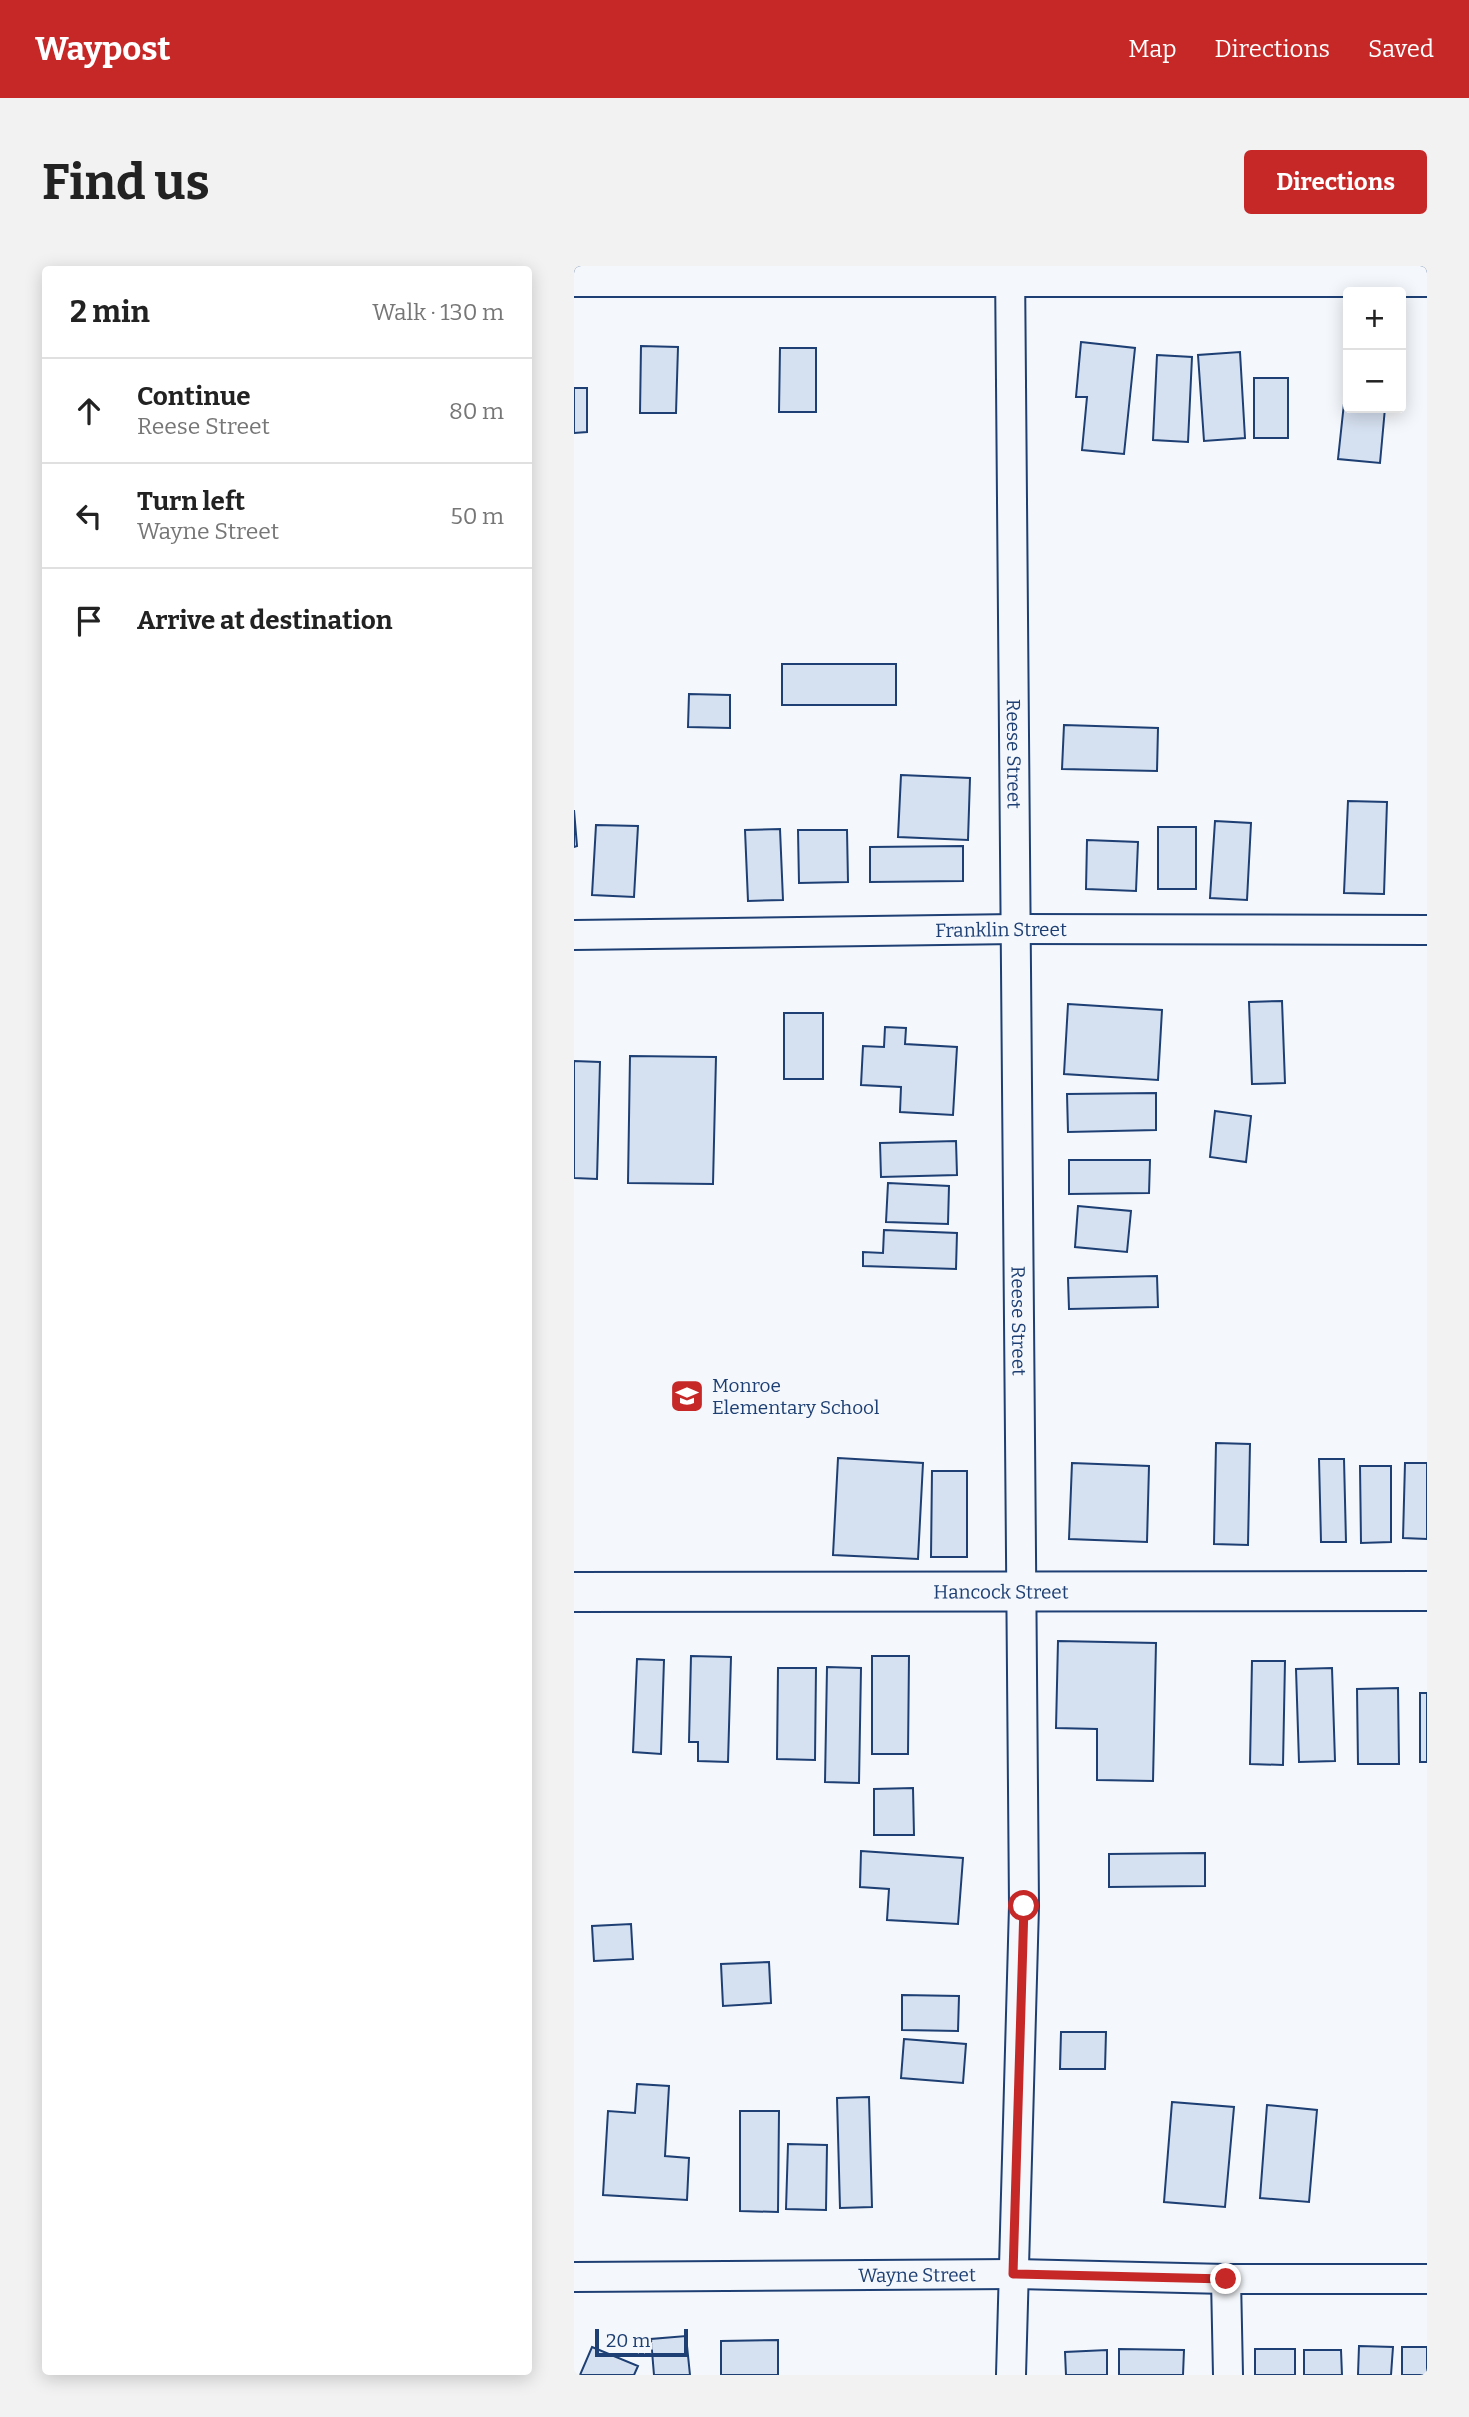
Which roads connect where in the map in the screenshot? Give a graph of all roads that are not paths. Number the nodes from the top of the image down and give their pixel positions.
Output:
1 (1010, 271) edge
2 (574, 277) edge
3 (1427, 277) edge
4 (1016, 929) junction
5 (1427, 930) edge
6 (574, 935) edge
7 (1021, 1590) junction
8 (1427, 1591) edge
9 (574, 1592) edge
10 (1013, 2274) junction
11 (574, 2277) edge
12 (1226, 2279) junction
13 (1427, 2279) edge
14 (1011, 2375) edge
15 (1227, 2375) edge

1 - 2 main road
1 - 3 main road
1 - 4 street, Reese Street
4 - 5 street, Franklin Street
4 - 6 street, Franklin Street
4 - 7 street, Reese Street
7 - 8 main road, Hancock Street
7 - 9 main road, Hancock Street
7 - 10 street, Reese Street
10 - 11 street, Wayne Street
10 - 12 street, Wayne Street
10 - 14 street, Reese Street
12 - 13 street, Wayne Street
12 - 15 street

